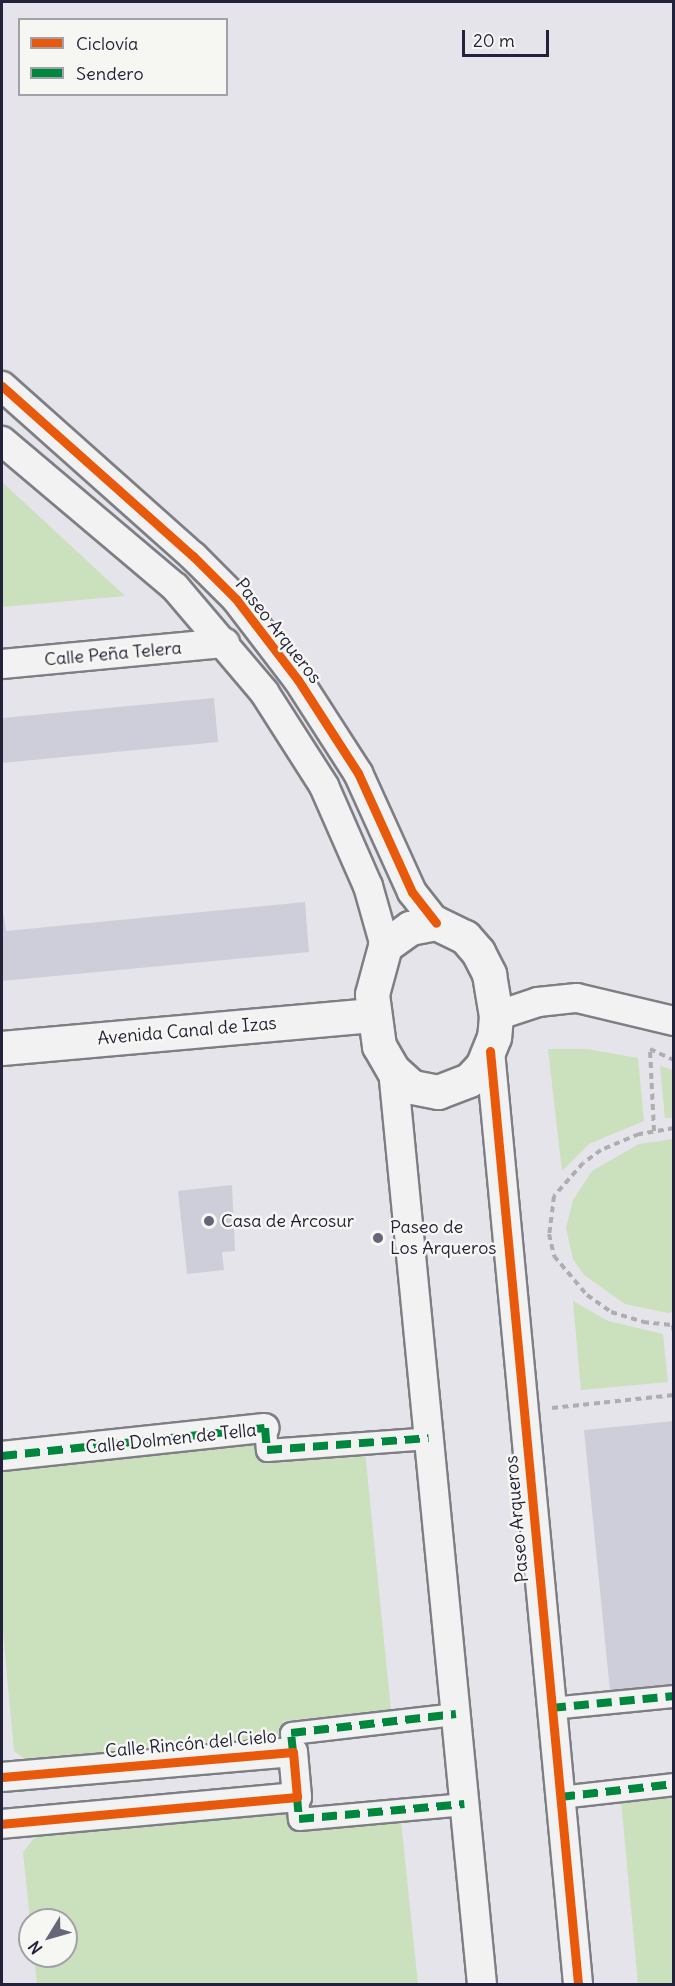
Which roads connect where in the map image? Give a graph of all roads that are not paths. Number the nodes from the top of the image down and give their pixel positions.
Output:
1 (2, 386) edge
2 (2, 441) edge
3 (225, 643) junction
4 (2, 664) edge
5 (436, 923) junction
6 (385, 946) junction
7 (373, 1015) junction
8 (496, 1016) junction
9 (674, 1021) edge
10 (2, 1048) edge
11 (490, 1051) junction
12 (393, 1070) junction
13 (265, 1428) joint
14 (429, 1438) junction
15 (2, 1456) edge
16 (674, 1696) edge
17 (551, 1708) junction
18 (456, 1714) junction
19 (293, 1752) junction
20 (2, 1777) edge
21 (674, 1784) edge
22 (297, 1797) junction
23 (560, 1797) junction
24 (464, 1804) junction
25 (2, 1824) edge
26 (482, 1984) edge
27 (578, 1984) edge

1 - 5 street, Paseo Arqueros
2 - 3 street
3 - 4 street, Calle Peña Telera
3 - 6 street
5 - 6 street
5 - 8 street
6 - 7 street
7 - 10 street, Avenida Canal de Izas
7 - 12 street
8 - 9 street
8 - 11 street
11 - 12 street
11 - 17 street, Paseo Arqueros
12 - 14 street
13 - 14 street, Calle Dolmen de Tella
13 - 15 street, Calle Dolmen de Tella
14 - 18 street
16 - 17 street
17 - 23 street, Paseo Arqueros
18 - 19 street, Calle Rincón del Cielo
18 - 24 street
19 - 20 street, Calle Rincón del Cielo
19 - 22 street, Calle Rincón del Cielo
21 - 23 street
22 - 24 street, Calle Rincón del Cielo
22 - 25 street
23 - 27 street, Paseo Arqueros
24 - 26 street

